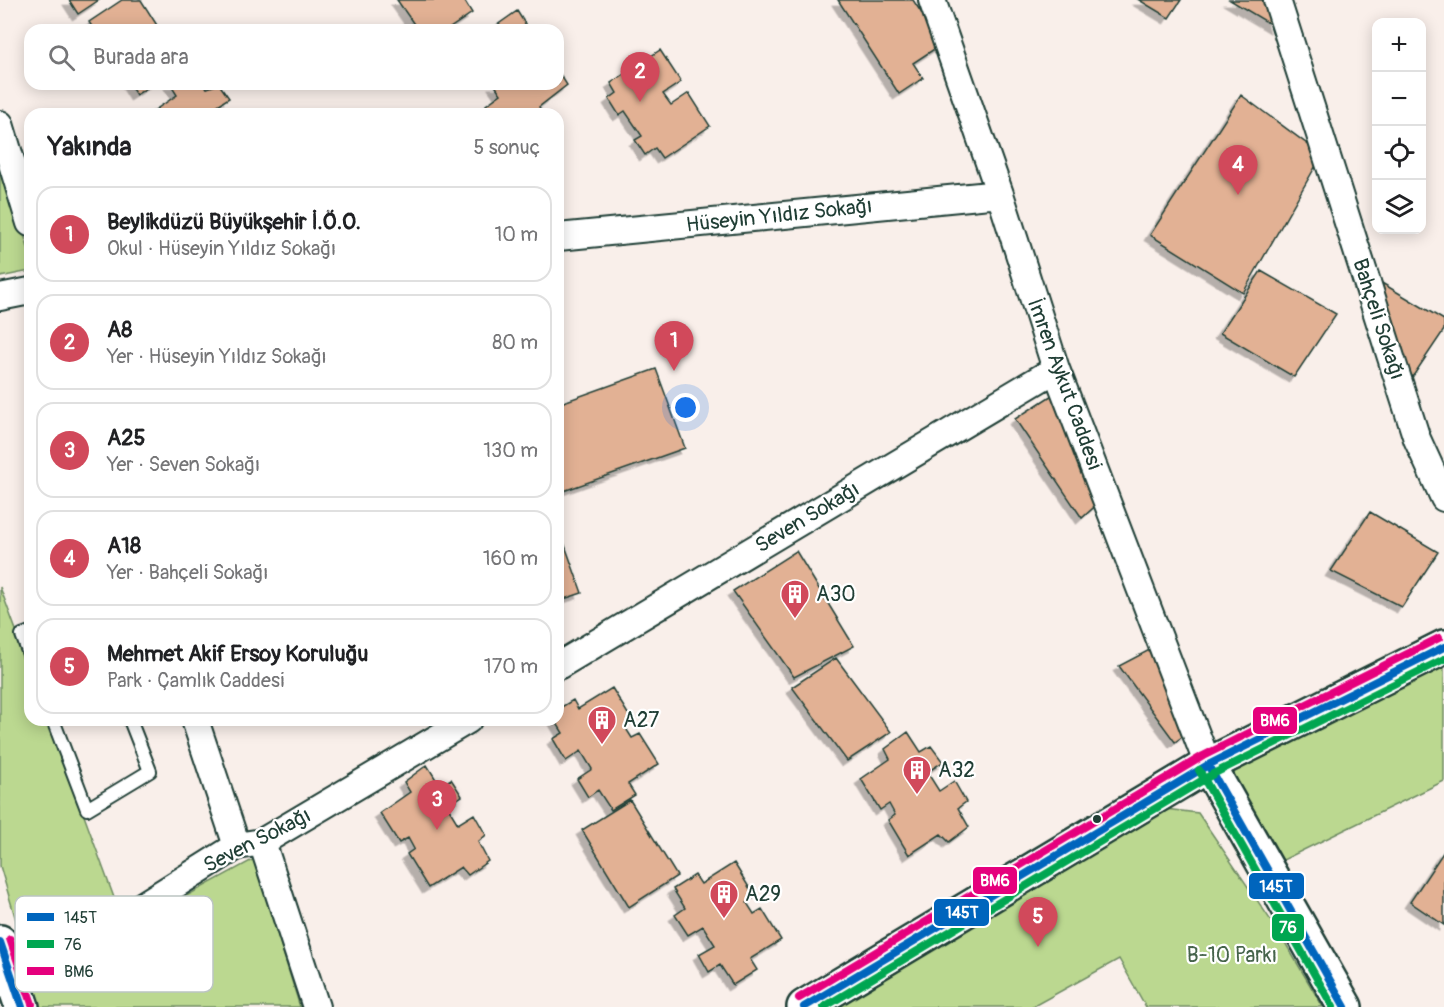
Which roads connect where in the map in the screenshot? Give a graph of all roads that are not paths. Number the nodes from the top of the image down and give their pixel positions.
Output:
1 (932, 0) edge
2 (1277, 0) edge
3 (0, 124) edge
4 (1000, 194) junction
5 (24, 203) edge
6 (564, 236) edge
7 (24, 292) edge
8 (0, 297) edge
9 (1056, 369) junction
10 (1444, 498) edge
11 (1444, 647) edge
12 (564, 662) edge
13 (55, 726) edge
14 (132, 726) edge
15 (197, 726) edge
16 (458, 726) edge
17 (1208, 765) junction
18 (262, 842) junction
19 (237, 846) junction
20 (157, 896) edge
21 (3, 949) edge
22 (15, 986) edge
23 (17, 992) edge
24 (22, 1007) edge
25 (316, 1007) edge
26 (804, 1007) edge
27 (1345, 1007) edge

1 - 4 street, İmren Aykut Caddesi
2 - 10 street, Bahçeli Sokağı
3 - 5 street
4 - 6 street, Hüseyin Yıldız Sokağı
4 - 9 street, İmren Aykut Caddesi
7 - 8 street
9 - 12 street, Seven Sokağı
9 - 17 street, İmren Aykut Caddesi
11 - 17 street
13 - 14 lane
15 - 19 street
16 - 18 street, Seven Sokağı
17 - 26 street
17 - 27 street
18 - 19 street, Seven Sokağı
18 - 25 street
19 - 20 street, Seven Sokağı
21 - 22 street
23 - 24 street

